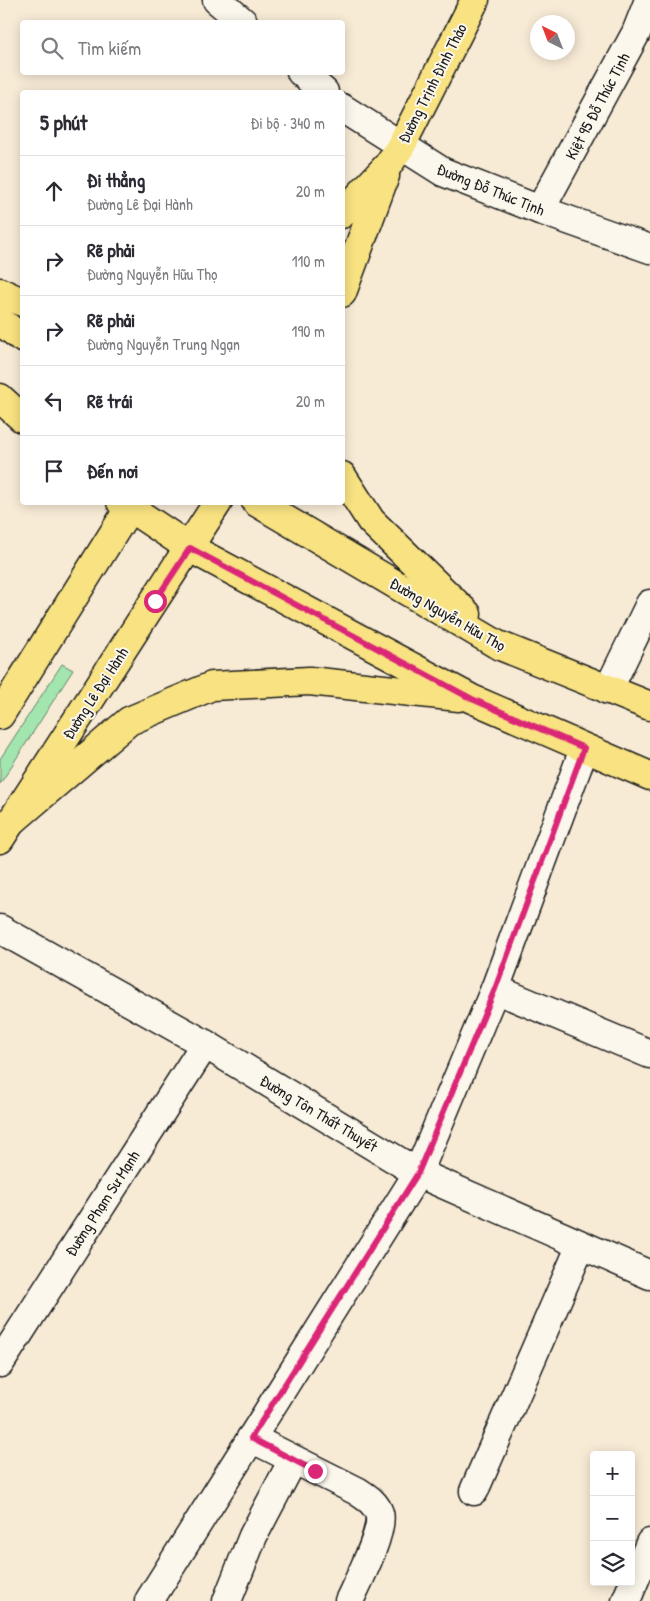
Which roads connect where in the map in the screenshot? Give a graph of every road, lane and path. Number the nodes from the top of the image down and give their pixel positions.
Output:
1 (217, 0) edge
2 (474, 0) edge
3 (649, 0) edge
4 (241, 20) edge
5 (304, 75) edge
6 (322, 90) edge
7 (345, 111) edge
8 (395, 156) junction
9 (540, 210) junction
10 (345, 211) edge
11 (650, 248) edge
12 (345, 289) edge
13 (0, 292) edge
14 (20, 301) edge
15 (0, 321) edge
16 (20, 336) edge
17 (0, 398) edge
18 (20, 416) edge
19 (345, 480) edge
20 (127, 505) edge
21 (216, 505) edge
22 (261, 505) edge
23 (190, 548) junction
24 (650, 604) edge
25 (498, 645) junction
26 (608, 690) junction
27 (472, 699) junction
28 (650, 706) edge
29 (0, 715) edge
30 (584, 748) junction
31 (650, 776) edge
32 (5, 831) edge
33 (0, 929) edge
34 (495, 989) junction
35 (205, 1044) junction
36 (650, 1054) edge
37 (418, 1173) junction
38 (581, 1245) junction
39 (650, 1276) edge
40 (0, 1363) edge
41 (251, 1438) junction
42 (293, 1460) junction
43 (474, 1492) dead end
44 (650, 1543) edge
45 (149, 1601) edge
46 (228, 1601) edge
47 (349, 1601) edge
48 (626, 1601) edge

1 - 4 street
2 - 8 main road, Đường Trịnh Đình Thảo
3 - 9 street, Kiệt 95 Đỗ Thúc Tịnh
5 - 6 street
7 - 8 street, Đường Đỗ Thúc Tịnh
8 - 9 street, Đường Đỗ Thúc Tịnh
8 - 10 main road, Đường Trịnh Đình Thảo
8 - 12 main road, Đường Trịnh Đình Thảo
9 - 11 street, Đường Đỗ Thúc Tịnh
13 - 14 main road
15 - 16 main road
17 - 18 main road
19 - 25 main road
20 - 23 main road
20 - 29 main road
21 - 23 main road, Đường Lê Đại Hành
22 - 25 main road, Đường Nguyễn Hữu Thọ
23 - 27 main road
23 - 32 main road, Đường Lê Đại Hành
24 - 26 street
25 - 26 main road, Đường Nguyễn Hữu Thọ
26 - 28 main road, Đường Nguyễn Hữu Thọ
27 - 30 main road
27 - 32 main road
30 - 31 main road
30 - 34 street
33 - 35 street, Đường Tôn Thất Thuyết
34 - 36 street
34 - 37 street
35 - 37 street, Đường Tôn Thất Thuyết
35 - 40 street, Đường Phạm Sư Mạnh
37 - 38 street, Đường Tôn Thất Thuyết
37 - 41 street
38 - 39 street, Đường Tôn Thất Thuyết
38 - 43 street
41 - 42 street
41 - 45 street
42 - 46 street
42 - 47 street
44 - 48 street

